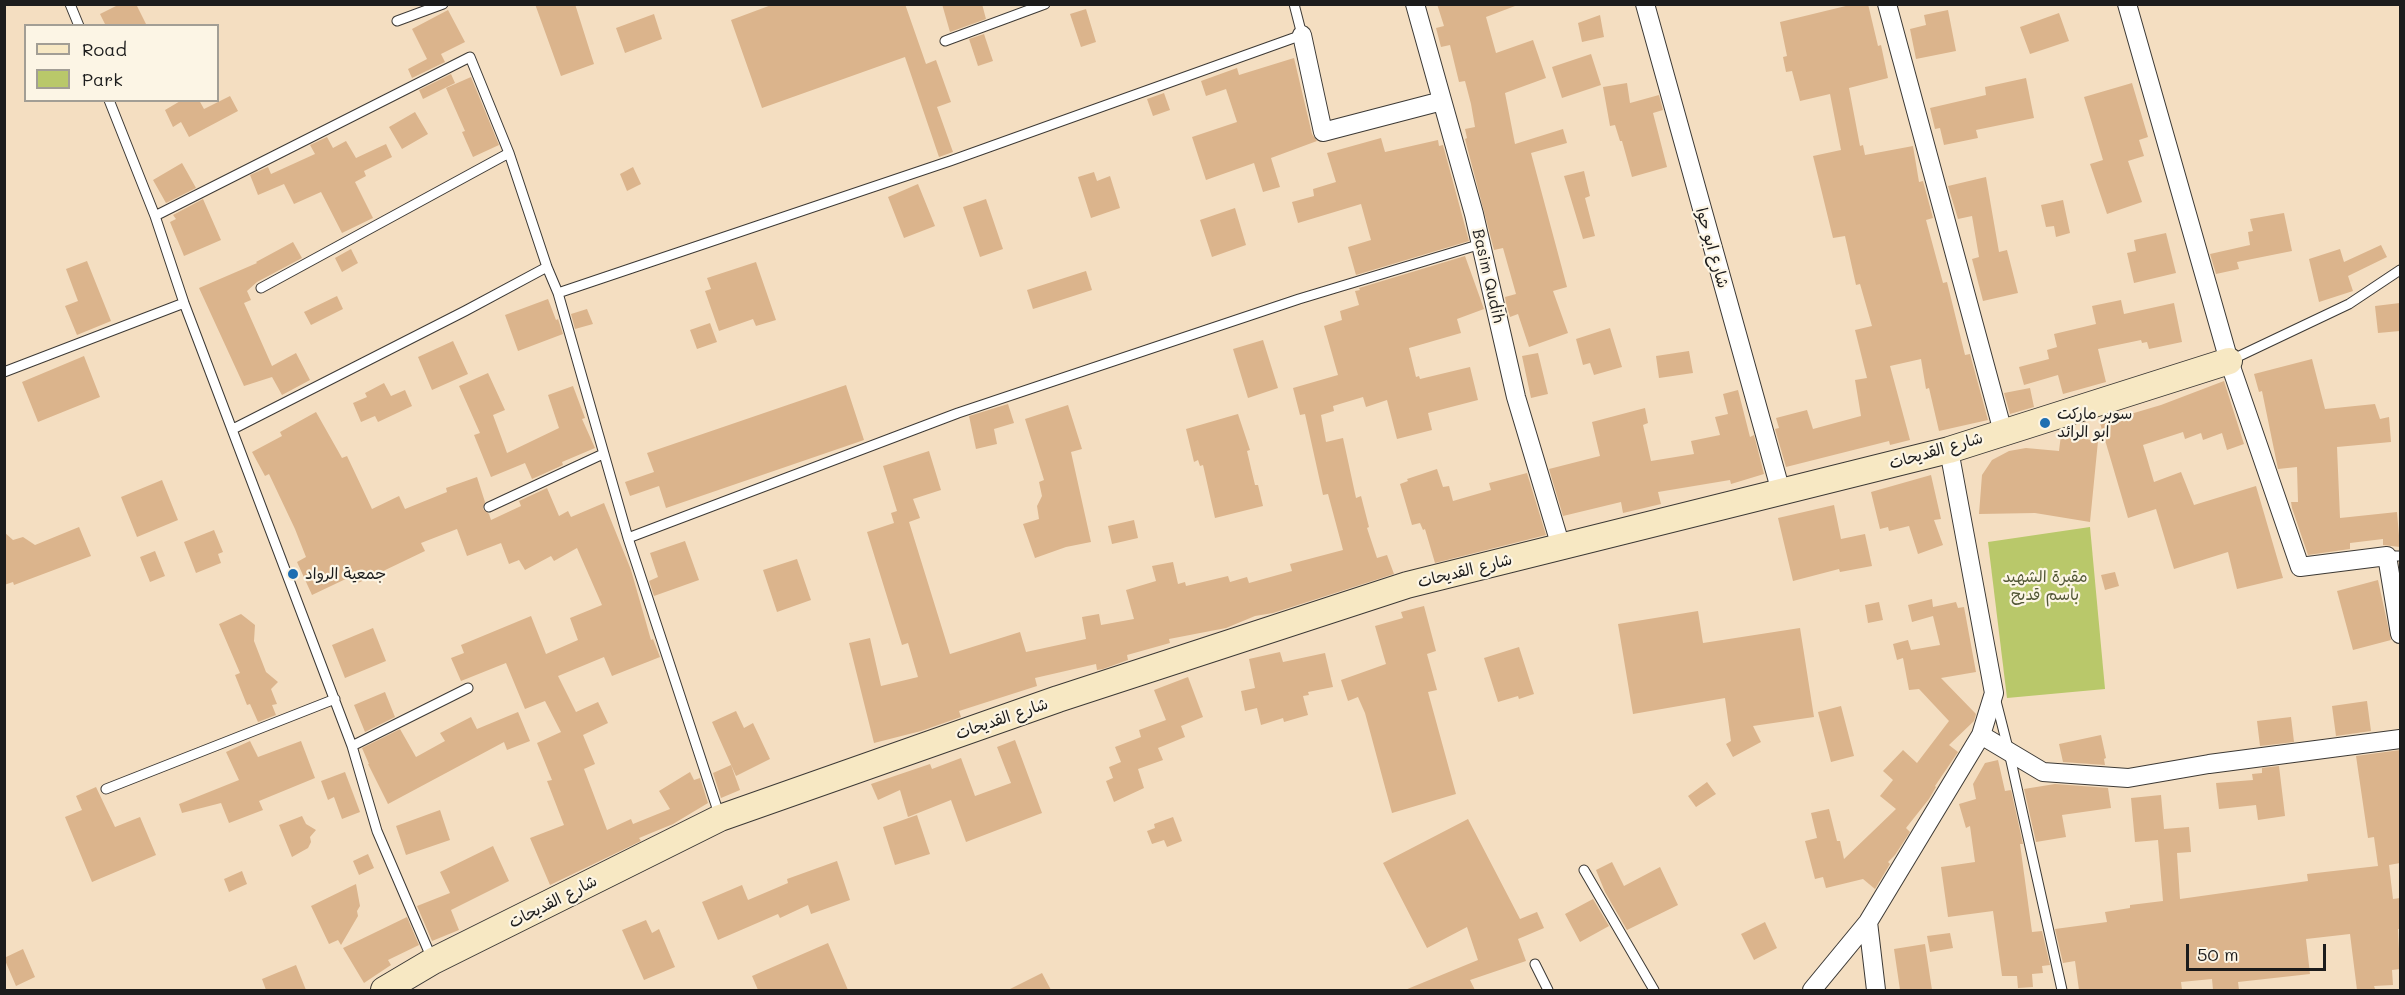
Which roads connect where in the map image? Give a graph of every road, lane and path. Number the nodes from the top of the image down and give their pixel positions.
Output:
1 (70, 4) edge
2 (443, 4) edge
3 (1045, 4) edge
4 (1294, 4) edge
5 (1415, 4) edge
6 (1645, 4) edge
7 (1887, 4) edge
8 (2127, 4) edge
9 (397, 21) dead end
10 (78, 24) edge
11 (1302, 35) junction
12 (945, 40) dead end
13 (1442, 101) junction
14 (110, 102) edge
15 (509, 153) junction
16 (155, 216) junction
17 (1481, 244) junction
18 (547, 267) junction
19 (2400, 270) edge
20 (261, 288) dead end
21 (558, 293) junction
22 (184, 303) junction
23 (2229, 361) junction
24 (4, 372) edge
25 (233, 429) junction
26 (2003, 432) junction
27 (1949, 450) junction
28 (603, 454) junction
29 (1781, 492) junction
30 (489, 507) dead end
31 (628, 538) junction
32 (1562, 547) junction
33 (2394, 556) edge
34 (2400, 632) edge
35 (468, 688) dead end
36 (1994, 693) junction
37 (335, 699) junction
38 (1982, 735) junction
39 (2400, 739) edge
40 (352, 746) junction
41 (2009, 752) junction
42 (106, 789) dead end
43 (720, 818) junction
44 (1584, 870) dead end
45 (1868, 922) junction
46 (433, 962) junction
47 (1535, 964) dead end
48 (384, 990) edge
49 (1548, 990) edge
50 (1654, 990) edge
51 (1812, 990) edge
52 (1876, 990) edge
53 (2062, 990) edge

1 - 10 lane
2 - 9 lane
3 - 12 lane
4 - 11 lane
5 - 13 street, Basim Qudih
6 - 29 street, شارع ابو حوا
7 - 26 street
8 - 23 street
11 - 13 street
11 - 21 lane
13 - 17 street, Basim Qudih
14 - 16 lane
15 - 16 lane
15 - 18 lane
15 - 20 lane
16 - 22 lane
17 - 31 lane
17 - 32 street, Basim Qudih
18 - 21 lane
18 - 25 lane
19 - 23 lane
21 - 28 lane
22 - 24 lane
22 - 25 lane
23 - 26 street, شارع القديحات
23 - 33 street
25 - 37 lane
26 - 27 street, شارع القديحات
27 - 29 street, شارع القديحات
27 - 36 street
28 - 30 lane
28 - 31 lane
29 - 32 street, شارع القديحات
31 - 43 lane
32 - 43 street, شارع القديحات
33 - 34 street
35 - 40 lane
36 - 38 street
36 - 41 lane
37 - 40 lane
37 - 42 lane
38 - 41 street
38 - 45 street
39 - 41 street
40 - 46 lane
41 - 53 lane
43 - 46 street, شارع القديحات
44 - 50 lane
45 - 51 street
45 - 52 street
46 - 48 street, شارع القديحات
47 - 49 lane

